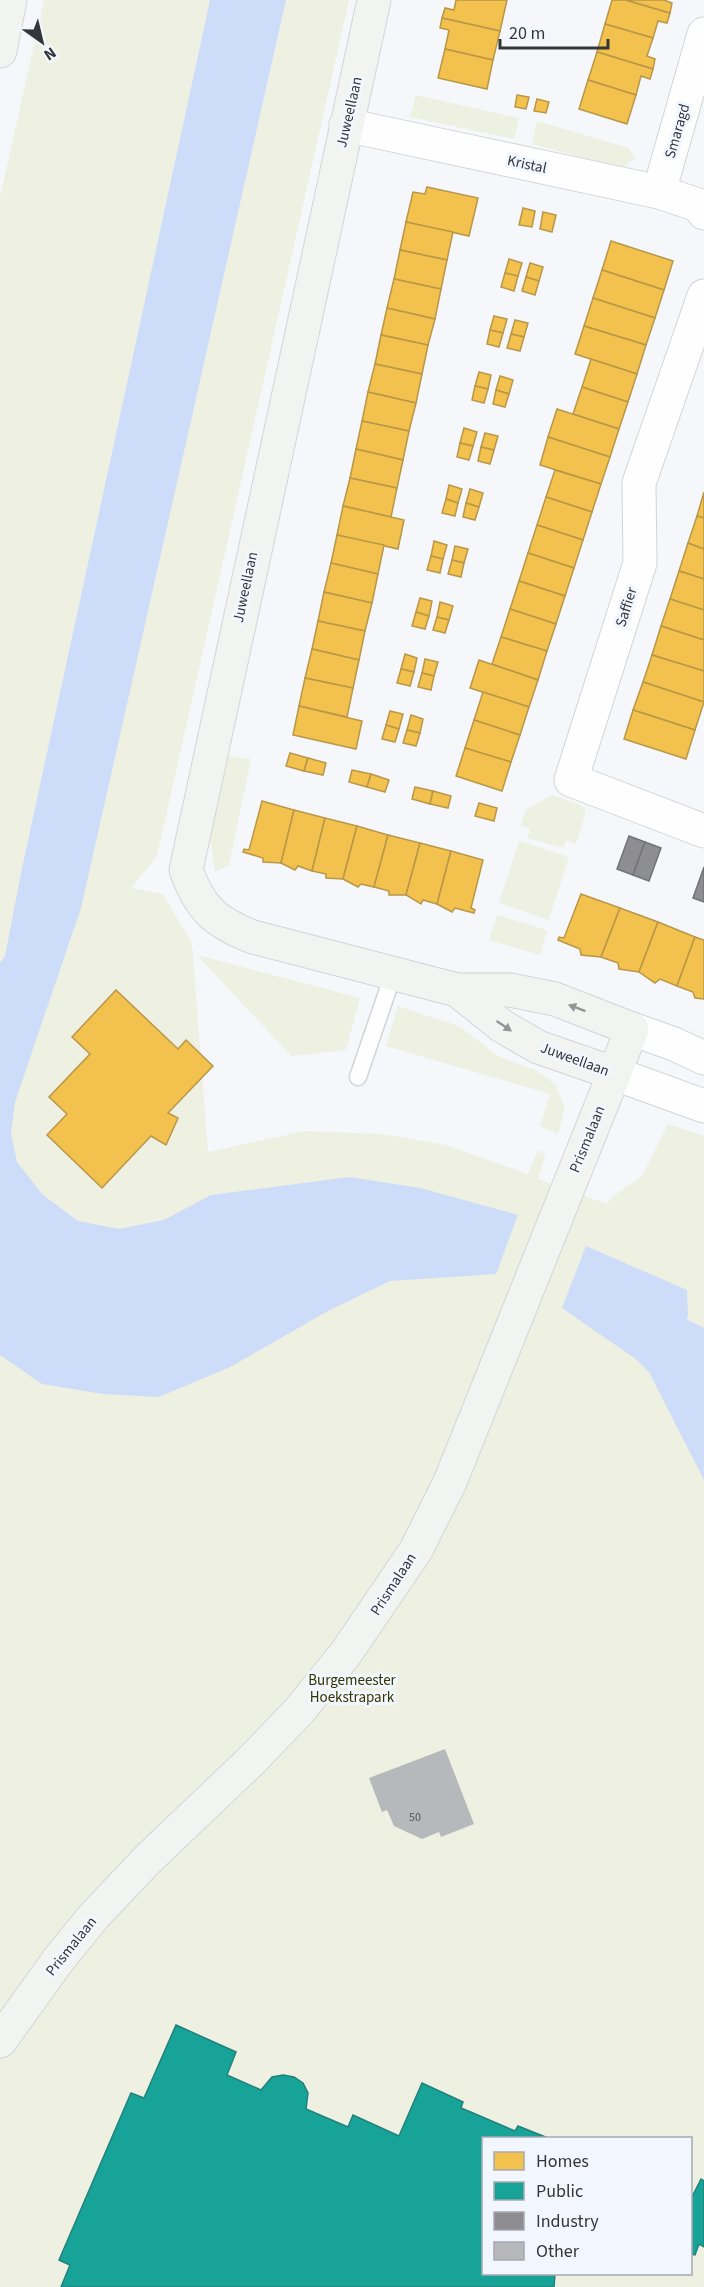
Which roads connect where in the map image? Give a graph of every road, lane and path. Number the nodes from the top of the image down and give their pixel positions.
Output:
1 (8, 0) edge
2 (374, 0) edge
3 (704, 34) edge
4 (0, 51) edge
5 (346, 125) junction
6 (659, 192) junction
7 (704, 213) edge
8 (704, 296) edge
9 (704, 831) edge
10 (394, 972) junction
11 (457, 990) junction
12 (632, 1029) junction
13 (704, 1058) edge
14 (614, 1073) junction
15 (358, 1077) dead end
16 (704, 1106) edge
17 (0, 2041) edge

1 - 4 street
2 - 5 street, Juweellaan
3 - 6 street, Smaragd
5 - 6 street, Kristal
5 - 10 street, Juweellaan
6 - 7 street, Kristal
8 - 9 street, Saffier
10 - 11 street, Juweellaan
10 - 15 lane
12 -> 11 street, Juweellaan
11 -> 14 street, Juweellaan
12 - 13 street, Juweellaan
12 - 14 street, Prismalaan
14 - 16 street, Juweellaan
14 - 17 street, Prismalaan

